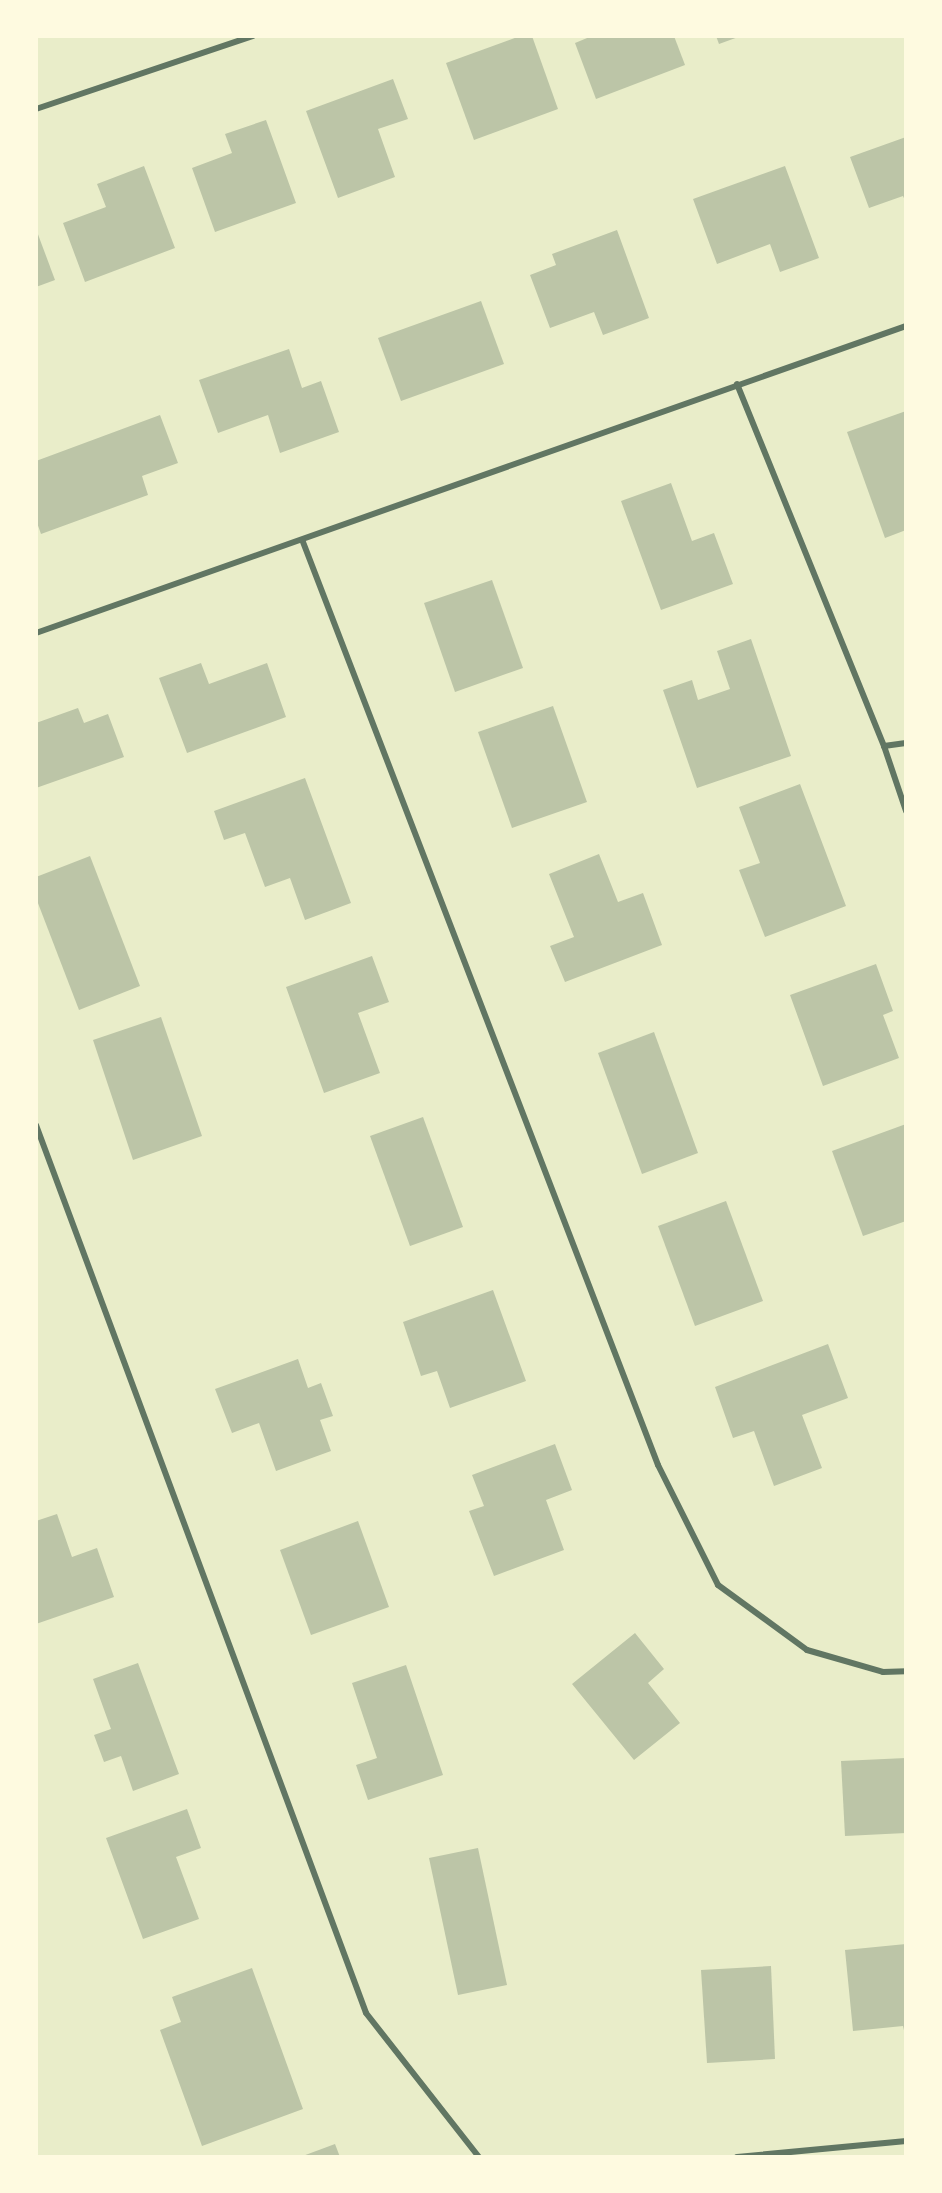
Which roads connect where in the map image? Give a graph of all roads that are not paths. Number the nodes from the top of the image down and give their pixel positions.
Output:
1 (253, 36) edge
2 (36, 110) edge
3 (906, 326) edge
4 (737, 384) junction
5 (303, 542) junction
6 (36, 633) edge
7 (906, 743) edge
8 (884, 746) junction
9 (906, 811) edge
10 (36, 1125) edge
11 (906, 1671) edge
12 (906, 2140) edge
13 (478, 2157) edge
14 (737, 2157) edge

1 - 2 street
3 - 4 street
4 - 5 street
4 - 8 street
5 - 6 street
5 - 11 street
7 - 8 street
8 - 9 street
10 - 13 street
12 - 14 street

